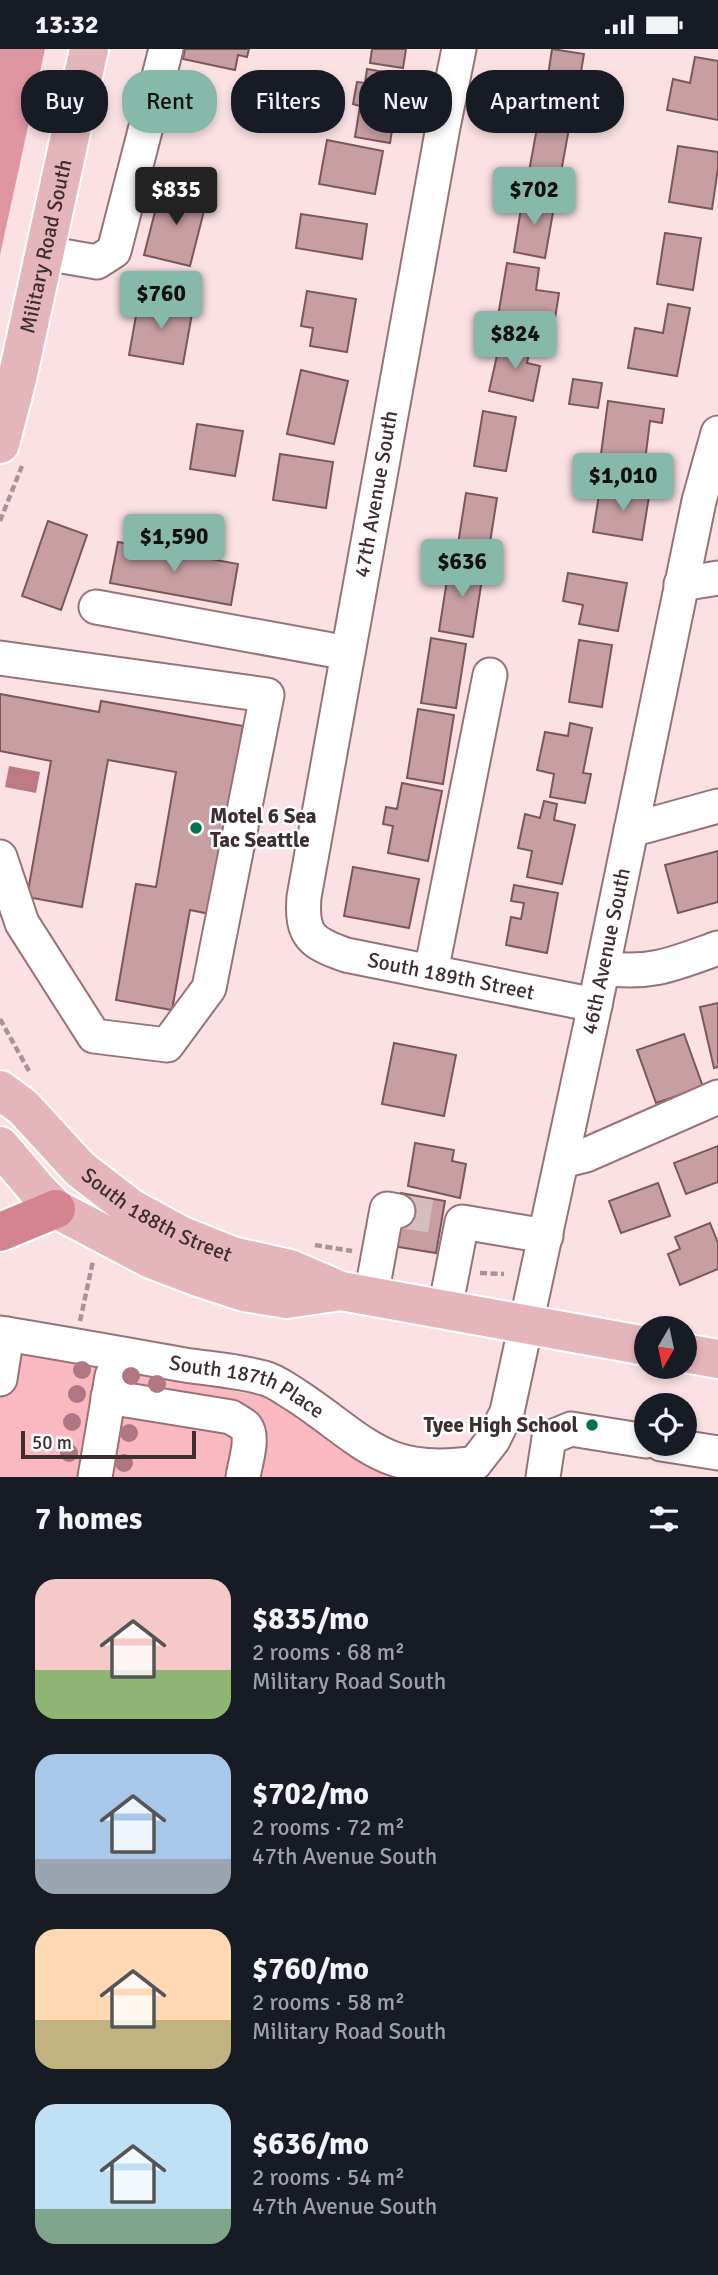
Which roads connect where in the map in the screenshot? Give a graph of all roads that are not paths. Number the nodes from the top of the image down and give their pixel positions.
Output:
1 (89, 49) edge
2 (166, 49) edge
3 (459, 49) edge
4 (45, 253) junction
5 (718, 433) edge
6 (0, 444) edge
7 (708, 500) edge
8 (718, 578) edge
9 (681, 583) junction
10 (96, 607) dead end
11 (348, 653) junction
12 (0, 657) edge
13 (490, 675) dead end
14 (718, 806) edge
15 (631, 830) junction
16 (0, 857) edge
17 (11, 926) edge
18 (311, 939) joint
19 (718, 948) edge
20 (603, 968) junction
21 (431, 972) junction
22 (595, 1005) junction
23 (17, 1084) edge
24 (718, 1097) edge
25 (0, 1146) edge
26 (562, 1161) junction
27 (56, 1209) junction
28 (398, 1211) dead end
29 (0, 1232) edge
30 (546, 1237) junction
31 (356, 1293) junction
32 (445, 1309) junction
33 (527, 1324) junction
34 (4, 1333) edge
35 (634, 1344) edge
36 (116, 1353) junction
37 (697, 1355) edge
38 (718, 1359) edge
39 (0, 1379) edge
40 (108, 1397) junction
41 (634, 1439) edge
42 (697, 1450) edge
43 (718, 1453) edge
44 (479, 1470) edge
45 (95, 1477) edge
46 (243, 1477) edge
47 (543, 1477) edge

1 - 4 main road, Military Road South
2 - 4 street
3 - 11 street, 47th Avenue South
4 - 6 main road, Military Road South
5 - 7 street, 46th Avenue South
7 - 9 street, 46th Avenue South
8 - 9 street
9 - 15 street, 46th Avenue South
10 - 11 street
11 - 18 street, 47th Avenue South
12 - 17 street
13 - 21 street
14 - 15 street
15 - 20 street, 46th Avenue South
16 - 17 street
18 - 21 street, South 189th Street
19 - 20 street
20 - 22 street, 46th Avenue South
21 - 22 street, South 189th Street
22 - 26 street, 46th Avenue South
23 - 31 main road, South 188th Street
24 - 26 street
25 - 27 main road, South 188th Street
26 - 30 street, 46th Avenue South
27 - 29 highway
27 - 31 main road, South 188th Street
28 - 31 street
30 - 32 street
30 - 33 street, 46th Avenue South
31 - 32 main road, South 188th Street
32 - 33 main road, South 188th Street
33 - 35 main road, South 188th Street
33 - 44 street, 46th Avenue South
34 - 36 street, South 187th Place
34 - 39 street
36 - 40 street
36 - 44 street, South 187th Place
37 - 38 main road
40 - 45 street
40 - 46 street
41 - 47 street
42 - 43 street

